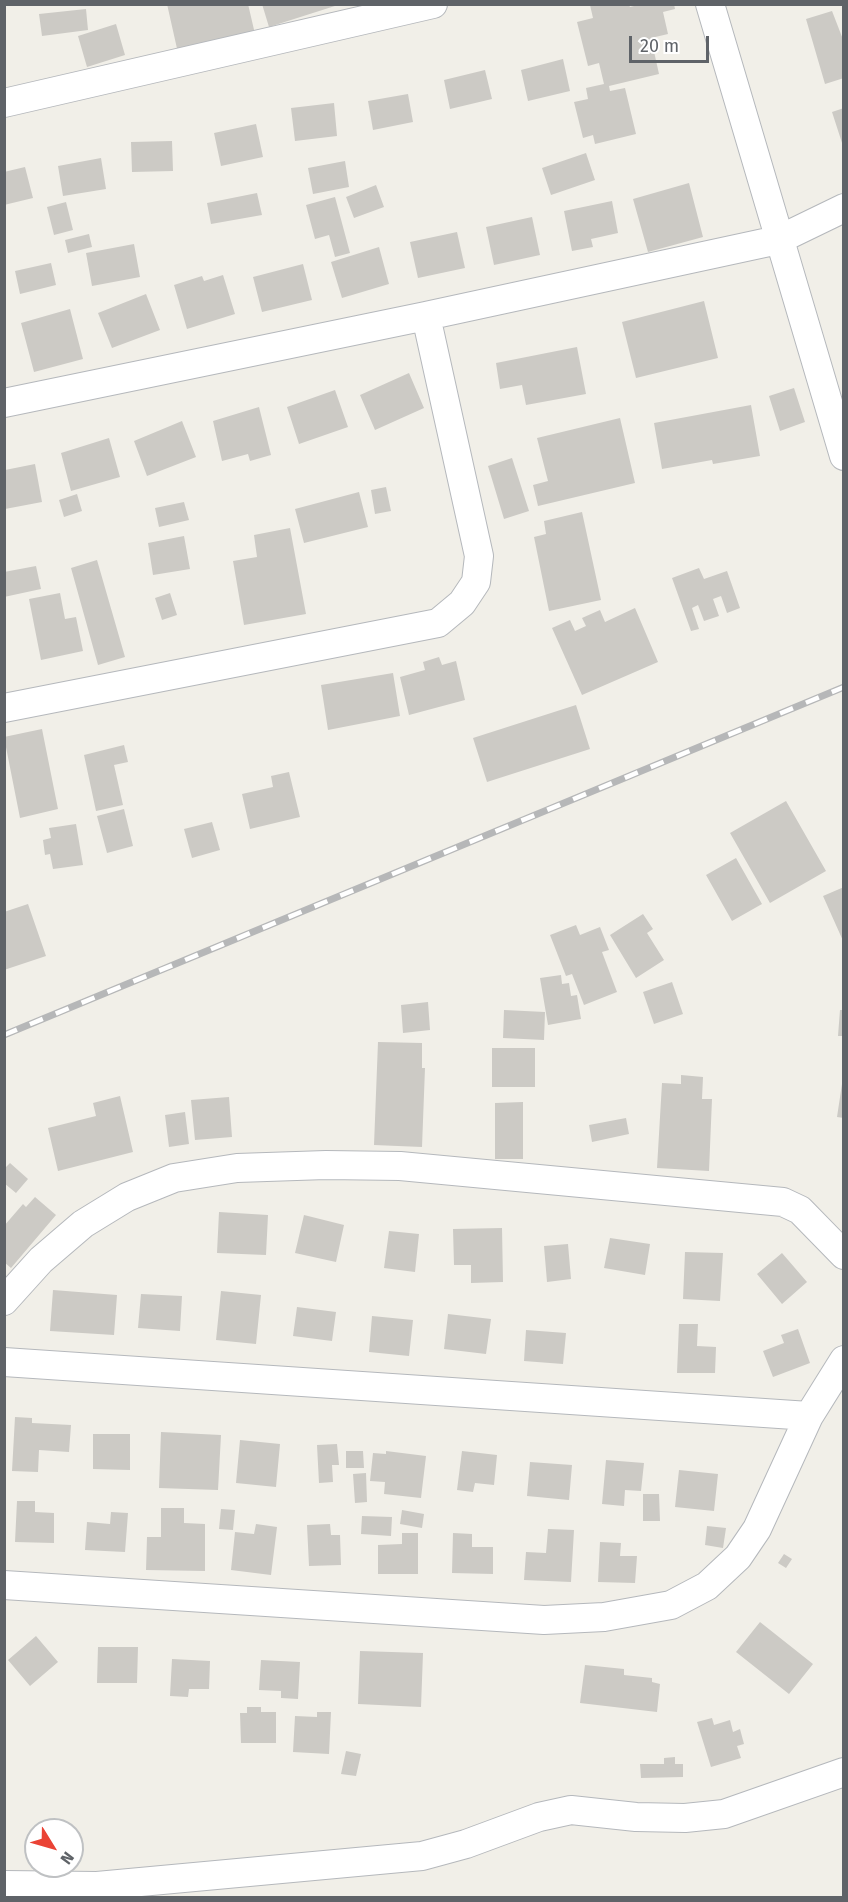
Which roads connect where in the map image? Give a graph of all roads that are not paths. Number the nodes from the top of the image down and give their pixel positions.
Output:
1 (433, 4) edge
2 (711, 5) edge
3 (4, 103) edge
4 (843, 208) edge
5 (778, 240) junction
6 (426, 316) junction
7 (4, 403) edge
8 (843, 456) edge
9 (4, 708) edge
10 (843, 1255) edge
11 (4, 1301) edge
12 (843, 1360) edge
13 (4, 1362) edge
14 (809, 1416) junction
15 (4, 1585) edge
16 (843, 1772) edge
17 (4, 1885) edge

1 - 3 street
2 - 5 street
4 - 5 street
5 - 6 street
5 - 8 street
6 - 7 street
6 - 9 street
10 - 11 street
12 - 14 street
13 - 14 street
14 - 15 street
16 - 17 street

